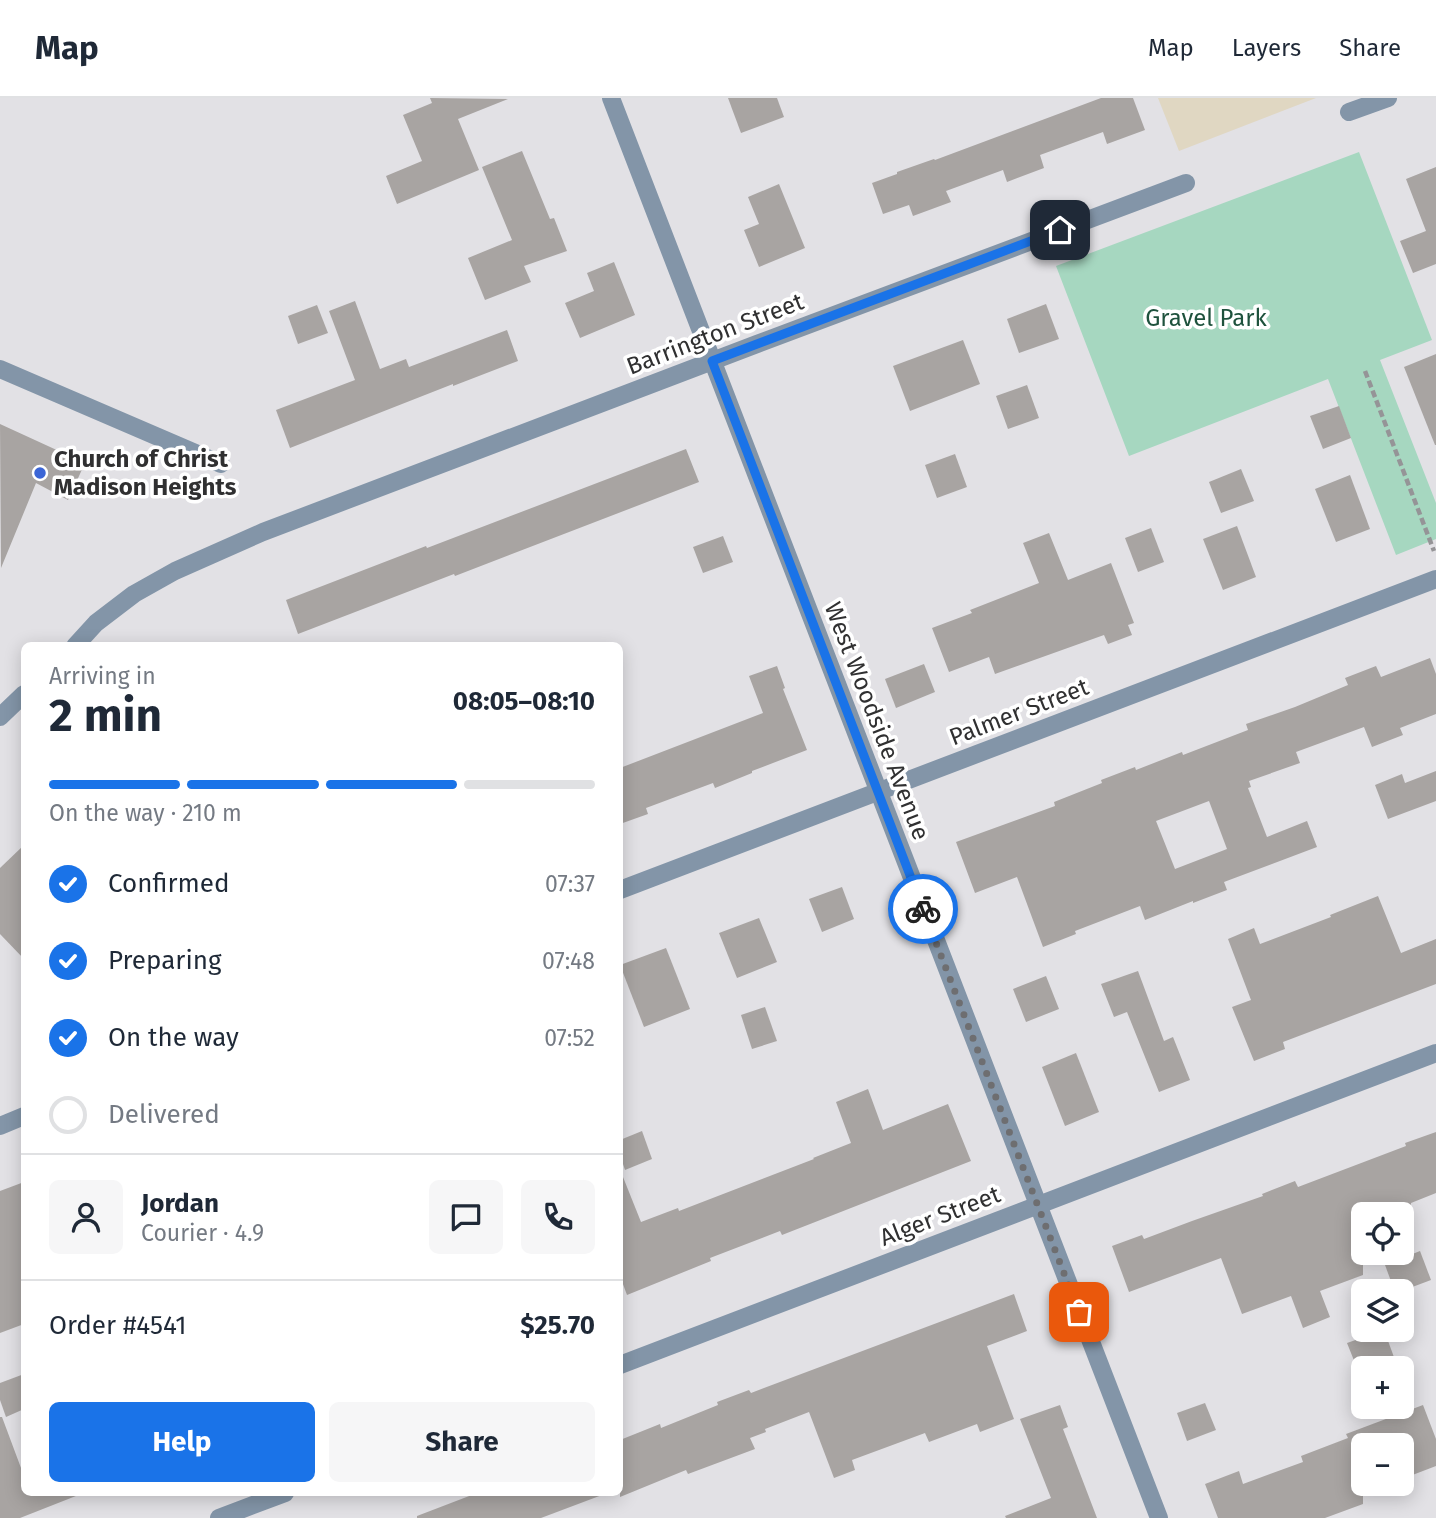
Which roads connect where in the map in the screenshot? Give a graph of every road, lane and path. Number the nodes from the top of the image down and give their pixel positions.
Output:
1 (611, 98) edge
2 (1388, 98) edge
3 (1349, 112) dead end
4 (1186, 183) dead end
5 (712, 361) junction
6 (0, 369) edge
7 (1365, 371) dead end
8 (221, 464) dead end
9 (1434, 551) edge
10 (1436, 579) edge
11 (79, 642) edge
12 (21, 697) edge
13 (0, 717) edge
14 (878, 792) junction
15 (623, 889) edge
16 (1436, 1054) edge
17 (21, 1117) edge
18 (0, 1126) edge
19 (1037, 1205) junction
20 (623, 1364) edge
21 (277, 1496) edge
22 (219, 1518) edge
23 (1159, 1518) edge

1 - 5 street, West Woodside Avenue
2 - 3 street
4 - 5 street, Barrington Street
5 - 11 street, Barrington Street
5 - 14 street, West Woodside Avenue
6 - 8 street
7 - 9 path
10 - 14 street, Palmer Street
12 - 13 street
14 - 15 street, Palmer Street
14 - 19 street, West Woodside Avenue
16 - 19 street, Alger Street
17 - 18 street
19 - 20 street, Alger Street
19 - 23 street, West Woodside Avenue
21 - 22 street

